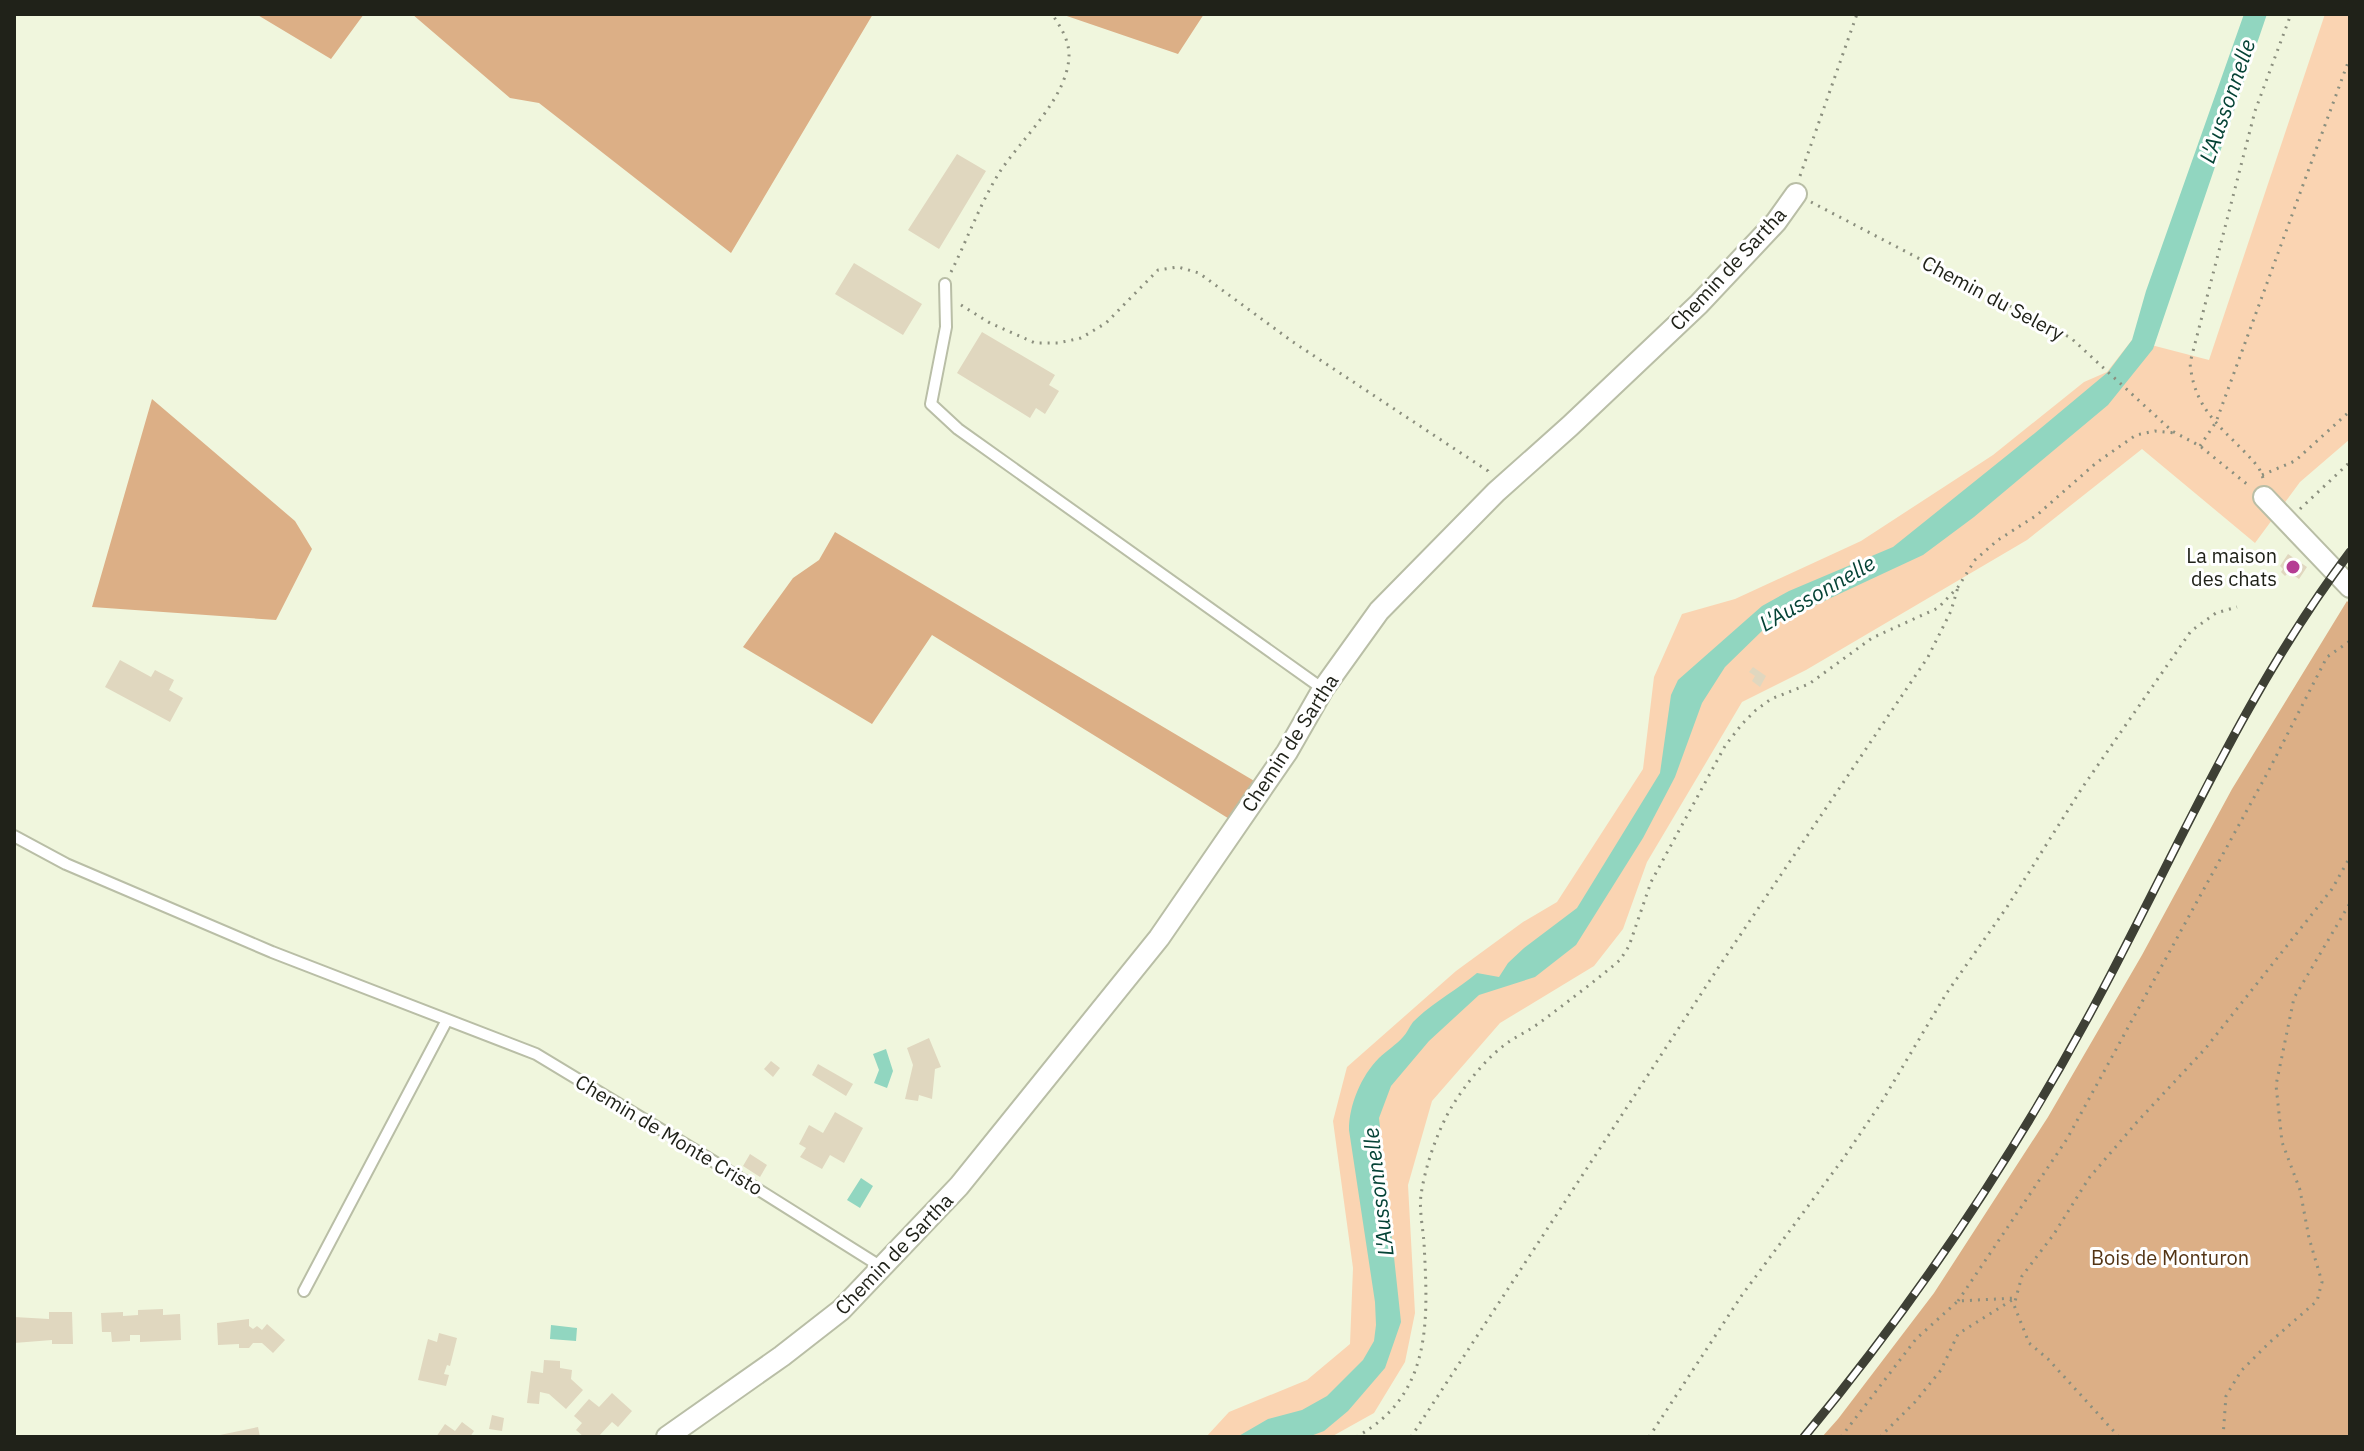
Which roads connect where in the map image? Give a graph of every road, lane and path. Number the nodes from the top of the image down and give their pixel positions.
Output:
1 (1052, 14) edge
2 (1857, 14) edge
3 (2291, 14) edge
4 (2350, 57) edge
5 (1796, 194) junction
6 (945, 284) junction
7 (2350, 411) edge
8 (2216, 422) junction
9 (2175, 433) junction
10 (2200, 446) junction
11 (2350, 462) edge
12 (2262, 475) junction
13 (1496, 492) junction
14 (2264, 497) junction
15 (2287, 521) junction
16 (1958, 587) junction
17 (2350, 587) edge
18 (2237, 607) dead end
19 (2350, 641) edge
20 (1323, 689) junction
21 (14, 836) edge
22 (2350, 857) edge
23 (2350, 903) edge
24 (447, 1020) junction
25 (883, 1268) junction
26 (304, 1291) dead end
27 (2016, 1298) junction
28 (1958, 1301) junction
29 (667, 1437) edge
30 (1356, 1437) edge
31 (1411, 1437) edge
32 (1649, 1437) edge
33 (1841, 1437) edge
34 (1880, 1437) edge
35 (2119, 1437) edge
36 (2223, 1437) edge

1 - 6 path
2 - 5 path, Chemin de Sartha
3 - 8 path
4 - 8 path
5 - 9 path, Chemin du Selery
5 - 13 street, Chemin de Sartha
6 - 13 path
6 - 20 lane
7 - 12 path
8 - 10 path
8 - 12 path
9 - 10 path, Chemin du Selery
9 - 16 path
10 - 14 path, Chemin du Selery
11 - 15 path
12 - 14 path
13 - 20 street, Chemin de Sartha
14 - 15 street
15 - 17 street
16 - 30 path
16 - 31 path
18 - 32 path
19 - 28 path
20 - 25 street, Chemin de Sartha
21 - 24 lane, Chemin de Monte Cristo
22 - 27 path
23 - 36 path
24 - 25 lane, Chemin de Monte Cristo
24 - 26 lane
25 - 29 street, Chemin de Sartha
27 - 28 path
27 - 34 path
27 - 35 path
28 - 33 path

